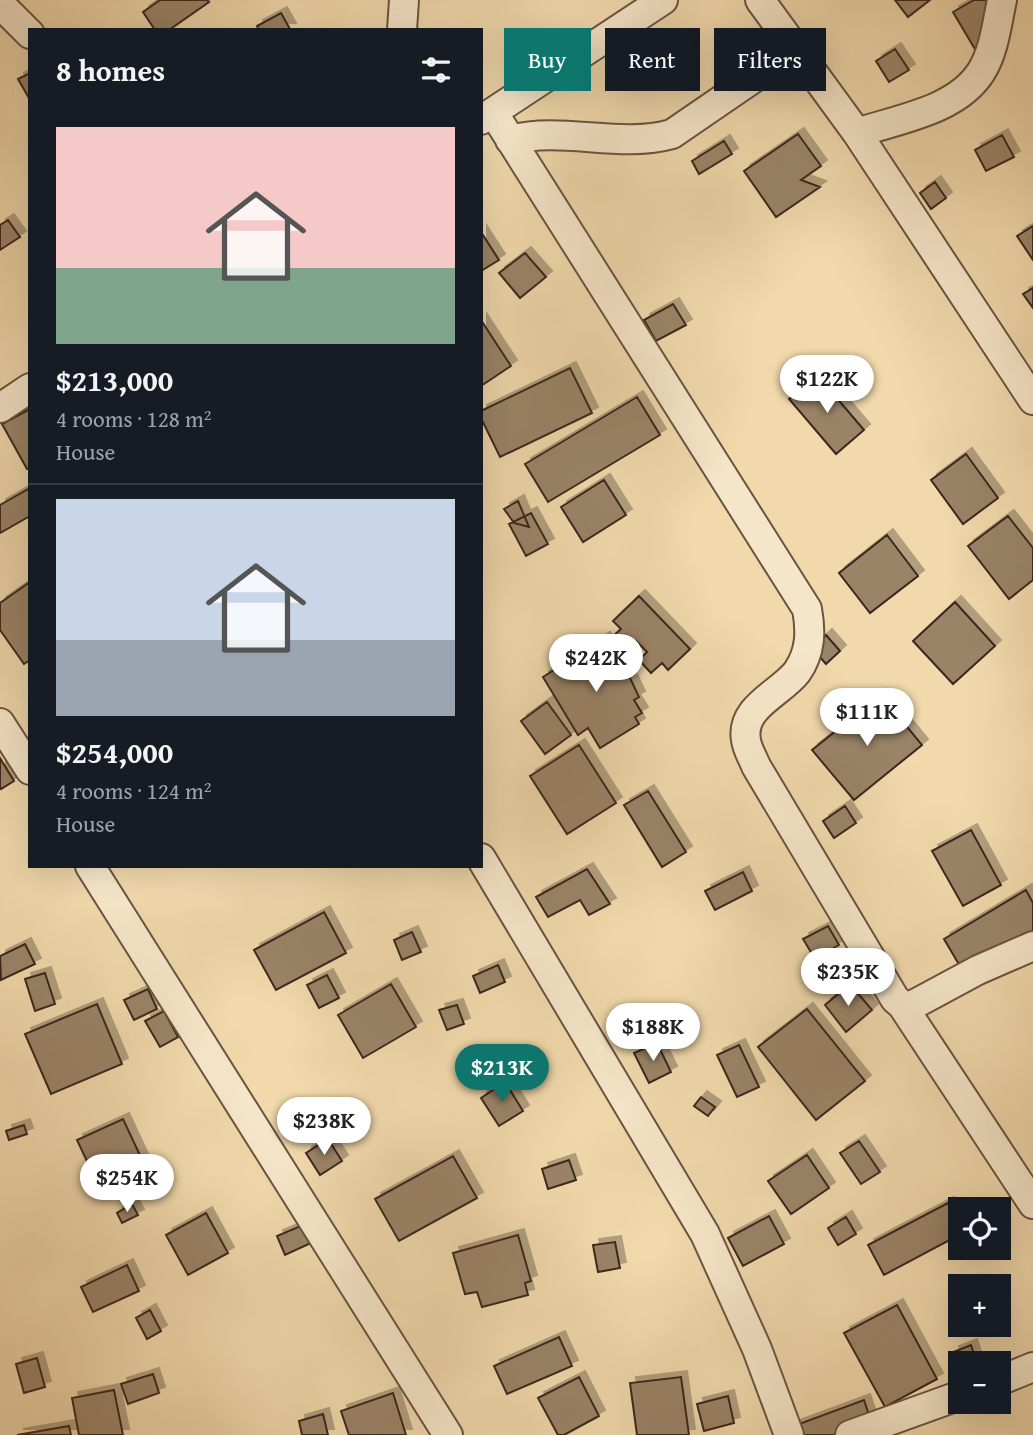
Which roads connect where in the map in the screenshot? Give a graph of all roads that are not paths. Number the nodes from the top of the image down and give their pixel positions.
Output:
1 (404, 0) edge
2 (663, 0) edge
3 (760, 0) edge
4 (1002, 0) edge
5 (0, 4) edge
6 (402, 28) edge
7 (781, 28) edge
8 (28, 32) edge
9 (826, 90) edge
10 (735, 91) edge
11 (487, 116) edge
12 (857, 132) junction
13 (510, 140) junction
14 (28, 389) edge
15 (1033, 400) edge
16 (0, 408) edge
17 (0, 723) edge
18 (28, 767) edge
19 (483, 861) edge
20 (91, 868) edge
21 (1033, 946) edge
22 (902, 1005) junction
23 (1033, 1205) edge
24 (1033, 1367) edge
25 (1011, 1376) edge
26 (948, 1400) edge
27 (448, 1435) edge
28 (789, 1435) edge
29 (850, 1435) edge

1 - 6 street
2 - 11 street
3 - 7 street
4 - 12 street
5 - 8 street
9 - 12 street
10 - 13 street
11 - 13 street
12 - 15 street
13 - 22 street
14 - 16 street
17 - 18 street
19 - 28 street
20 - 27 street
21 - 22 street
22 - 23 street
24 - 25 street
26 - 29 street

